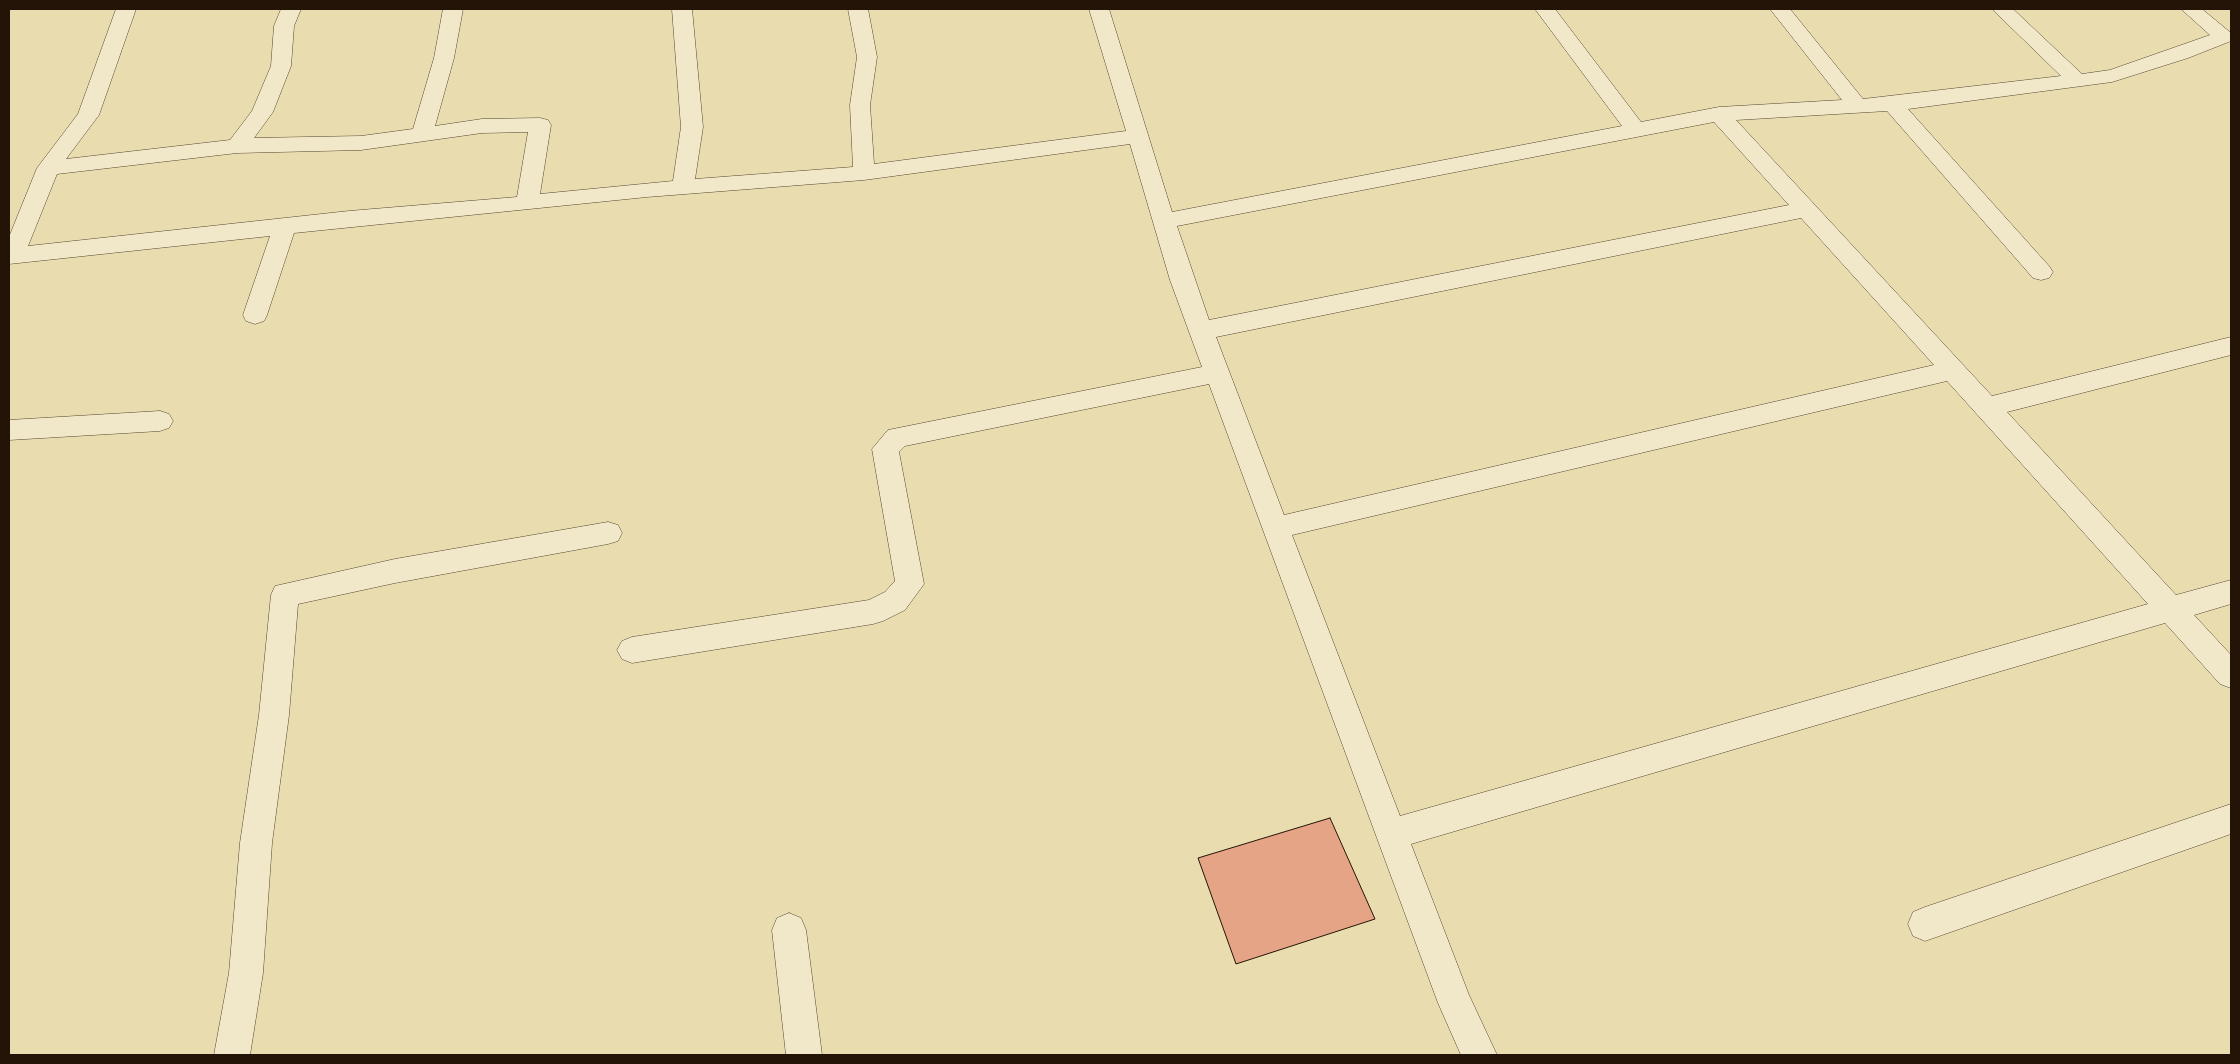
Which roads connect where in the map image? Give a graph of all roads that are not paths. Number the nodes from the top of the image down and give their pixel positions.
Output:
1 (126, 9) edge
2 (291, 9) edge
3 (457, 9) edge
4 (682, 9) edge
5 (858, 9) edge
6 (1099, 9) edge
7 (1545, 9) edge
8 (1780, 9) edge
9 (2002, 9) edge
10 (2191, 9) edge
11 (2077, 80) junction
12 (1892, 104) junction
13 (1857, 106) junction
14 (1720, 114) junction
15 (1636, 130) junction
16 (422, 135) junction
17 (1138, 136) junction
18 (237, 146) junction
19 (48, 168) junction
20 (864, 173) junction
21 (683, 187) junction
22 (527, 203) junction
23 (1806, 209) junction
24 (1164, 221) junction
25 (285, 227) junction
26 (11, 255) edge
27 (2041, 272) dead end
28 (255, 315) dead end
29 (1201, 331) junction
30 (2231, 346) edge
31 (1954, 370) junction
32 (1217, 373) junction
33 (1988, 408) junction
34 (160, 421) dead end
35 (9, 430) edge
36 (1276, 528) junction
37 (608, 533) dead end
38 (2231, 592) edge
39 (2172, 609) junction
40 (632, 650) dead end
41 (2231, 675) edge
42 (2231, 819) edge
43 (1391, 834) junction
44 (1925, 924) dead end
45 (789, 930) dead end
46 (232, 1055) edge
47 (804, 1055) edge
48 (1479, 1055) edge

1 - 19 street
2 - 18 street
3 - 16 street
4 - 21 street
5 - 20 street
6 - 17 street
7 - 15 street
8 - 13 street
9 - 11 street
10 - 11 street
11 - 12 street
12 - 13 street
12 - 27 street
13 - 14 street
14 - 15 street
14 - 23 street
15 - 24 street
16 - 18 street
16 - 22 street
17 - 20 street
17 - 24 street
18 - 19 street
19 - 26 street
20 - 21 street
21 - 22 street
22 - 25 street
23 - 29 street
23 - 31 street
24 - 29 street
25 - 26 street
25 - 28 street
29 - 32 street
30 - 33 street
31 - 33 street
31 - 36 street
32 - 36 street
32 - 40 street
33 - 39 street
34 - 35 street
36 - 43 street
37 - 46 street
38 - 39 street
39 - 41 street
39 - 43 street
42 - 44 street
43 - 48 street
45 - 47 street

